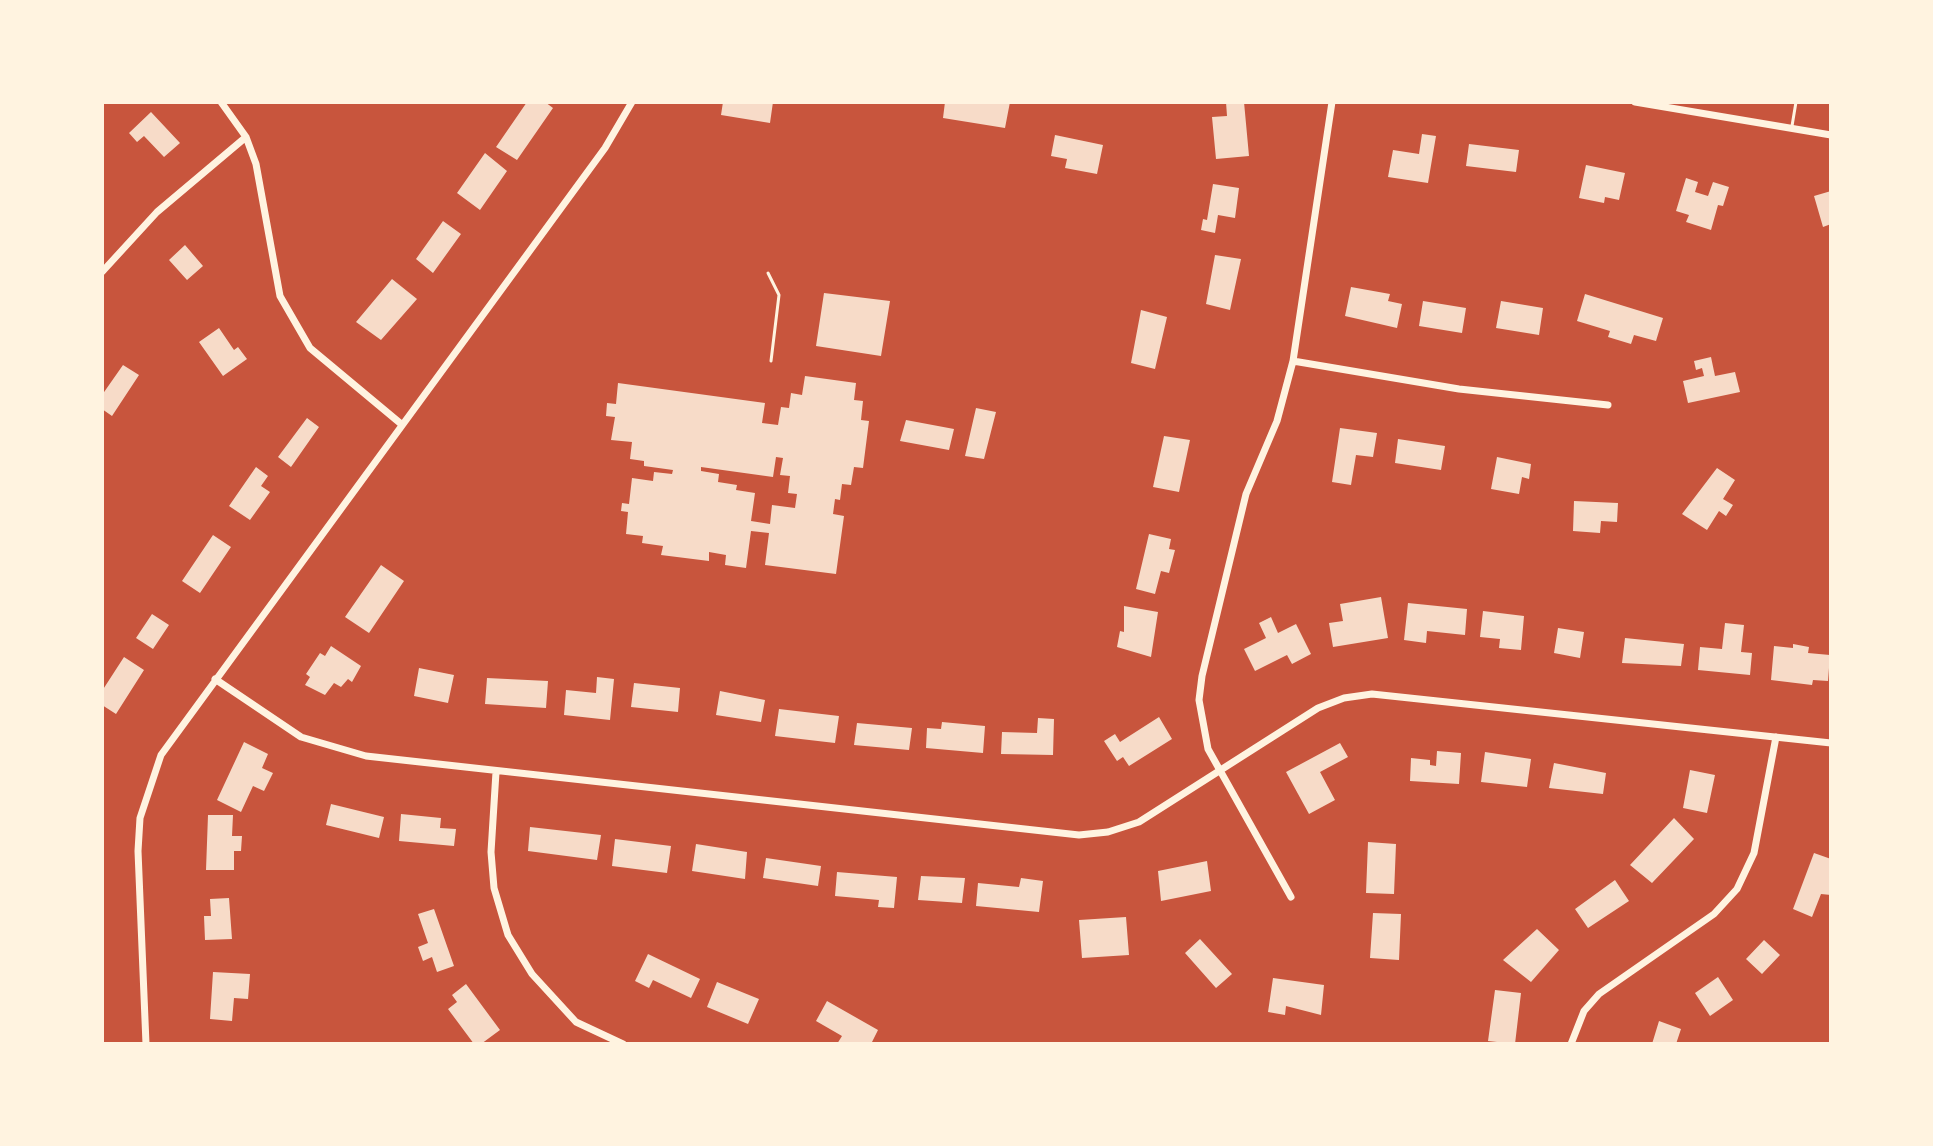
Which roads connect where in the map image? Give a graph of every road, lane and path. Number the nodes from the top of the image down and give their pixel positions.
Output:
1 (221, 102) edge
2 (632, 102) edge
3 (1332, 102) edge
4 (1635, 102) edge
5 (1796, 102) edge
6 (1792, 128) junction
7 (1831, 135) edge
8 (246, 137) junction
9 (102, 272) edge
10 (768, 273) dead end
11 (771, 361) dead end
12 (1293, 361) junction
13 (1608, 405) dead end
14 (400, 423) junction
15 (215, 679) junction
16 (1776, 737) junction
17 (1831, 743) edge
18 (1218, 771) junction
19 (496, 772) junction
20 (1291, 897) dead end
21 (146, 1044) edge
22 (623, 1044) edge
23 (1571, 1044) edge

1 - 8 street
2 - 14 street
3 - 12 street
4 - 6 street
5 - 6 lane
6 - 7 street
8 - 9 street
8 - 14 street
10 - 11 lane
12 - 13 street
12 - 18 street
14 - 15 street
15 - 19 street
15 - 21 street
16 - 17 street
16 - 18 street
16 - 23 street
18 - 19 street
18 - 20 street
19 - 22 street

